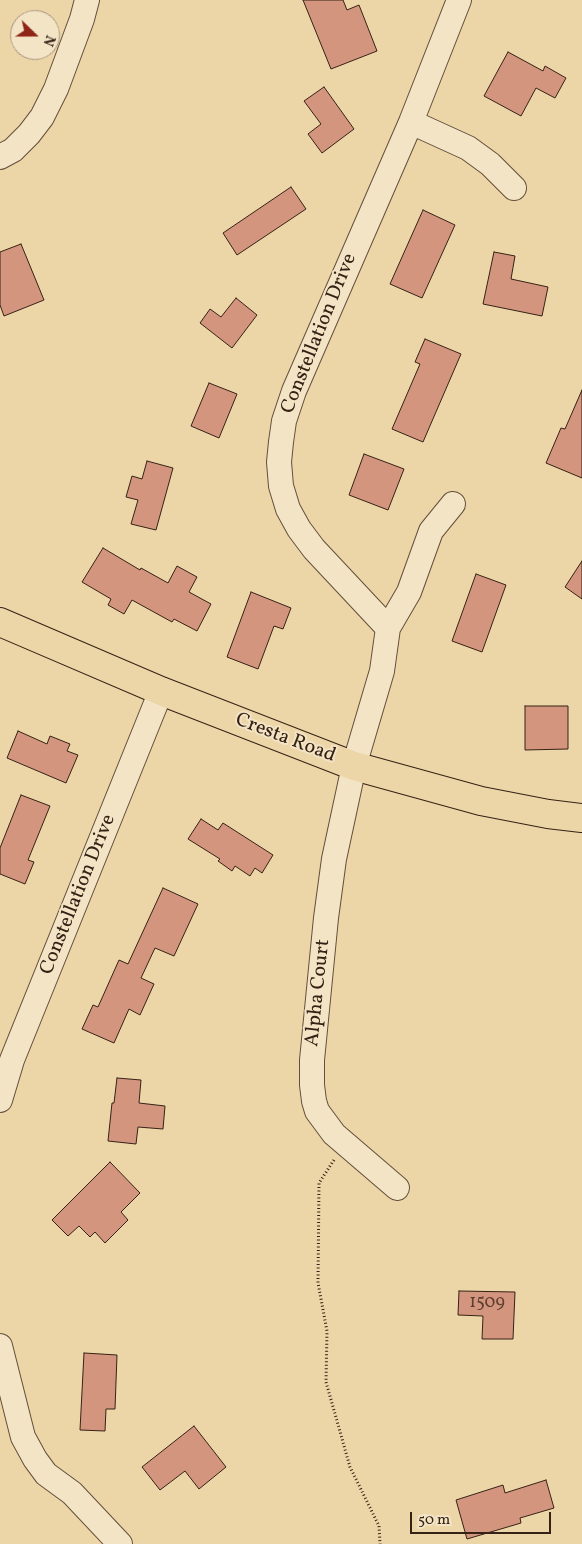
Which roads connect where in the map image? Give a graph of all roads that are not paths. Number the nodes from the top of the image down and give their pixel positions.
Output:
1 (87, 0) edge
2 (459, 0) edge
3 (410, 122) junction
4 (0, 157) edge
5 (514, 188) dead end
6 (453, 504) dead end
7 (0, 622) edge
8 (388, 628) junction
9 (161, 691) junction
10 (354, 766) junction
11 (582, 818) edge
12 (0, 1100) edge
13 (397, 1188) dead end
14 (0, 1346) edge
15 (120, 1544) edge

1 - 4 street
2 - 3 street, Constellation Drive
3 - 5 street
3 - 8 street, Constellation Drive
6 - 8 street
7 - 9 main road, Cresta Road
8 - 10 street
9 - 10 main road, Cresta Road
9 - 12 street, Constellation Drive
10 - 11 main road, Cresta Road
10 - 13 street, Alpha Court
14 - 15 street

